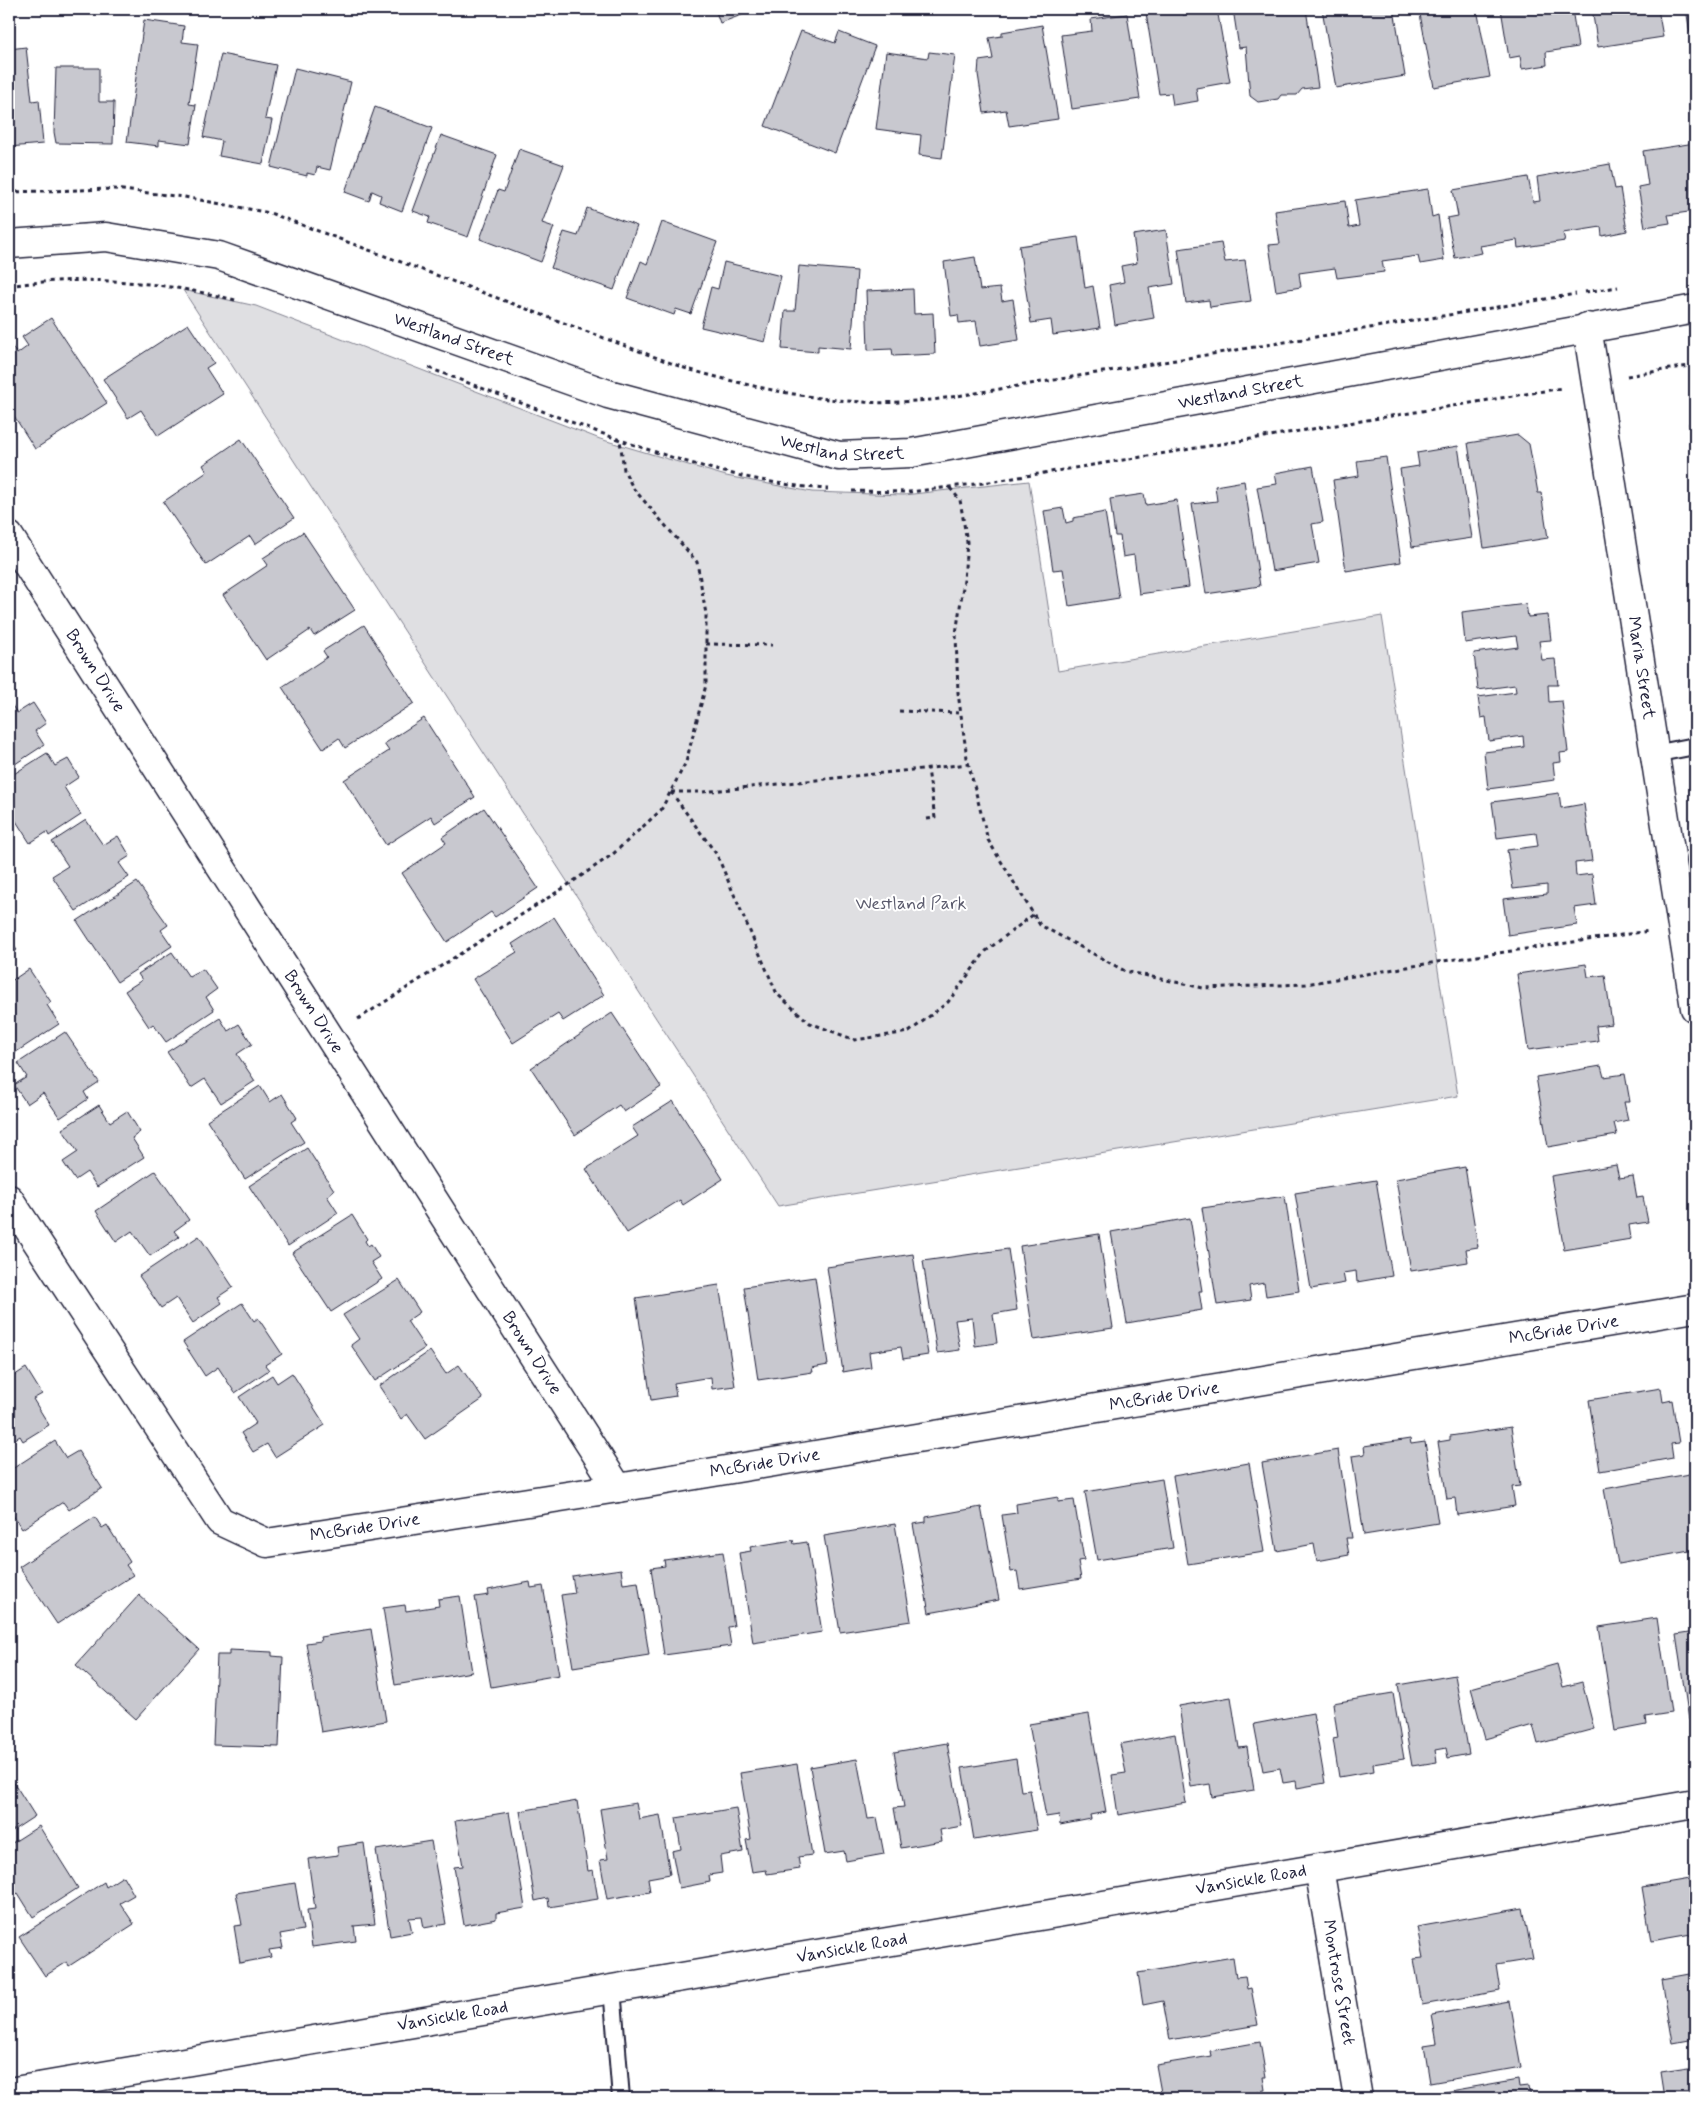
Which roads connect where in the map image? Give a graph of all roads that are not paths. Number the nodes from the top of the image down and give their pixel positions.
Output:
1 (9, 244) edge
2 (1695, 309) edge
3 (1587, 327) junction
4 (9, 536) edge
5 (1695, 746) edge
6 (1654, 754) junction
7 (1695, 1008) edge
8 (9, 1199) edge
9 (1695, 1308) edge
10 (618, 1488) junction
11 (1695, 1804) edge
12 (1319, 1868) junction
13 (612, 1988) junction
14 (9, 2092) edge
15 (621, 2098) edge
16 (1358, 2098) edge

1 - 3 street, Westland Street
2 - 3 street, Westland Street
3 - 6 street, Maria Street
4 - 10 street, Brown Drive
5 - 6 lane
6 - 7 street, Maria Street
8 - 10 street, McBride Drive
9 - 10 street, McBride Drive
11 - 12 street, Vansickle Road
12 - 13 street, Vansickle Road
12 - 16 street, Montrose Street
13 - 14 street, Vansickle Road
13 - 15 lane

